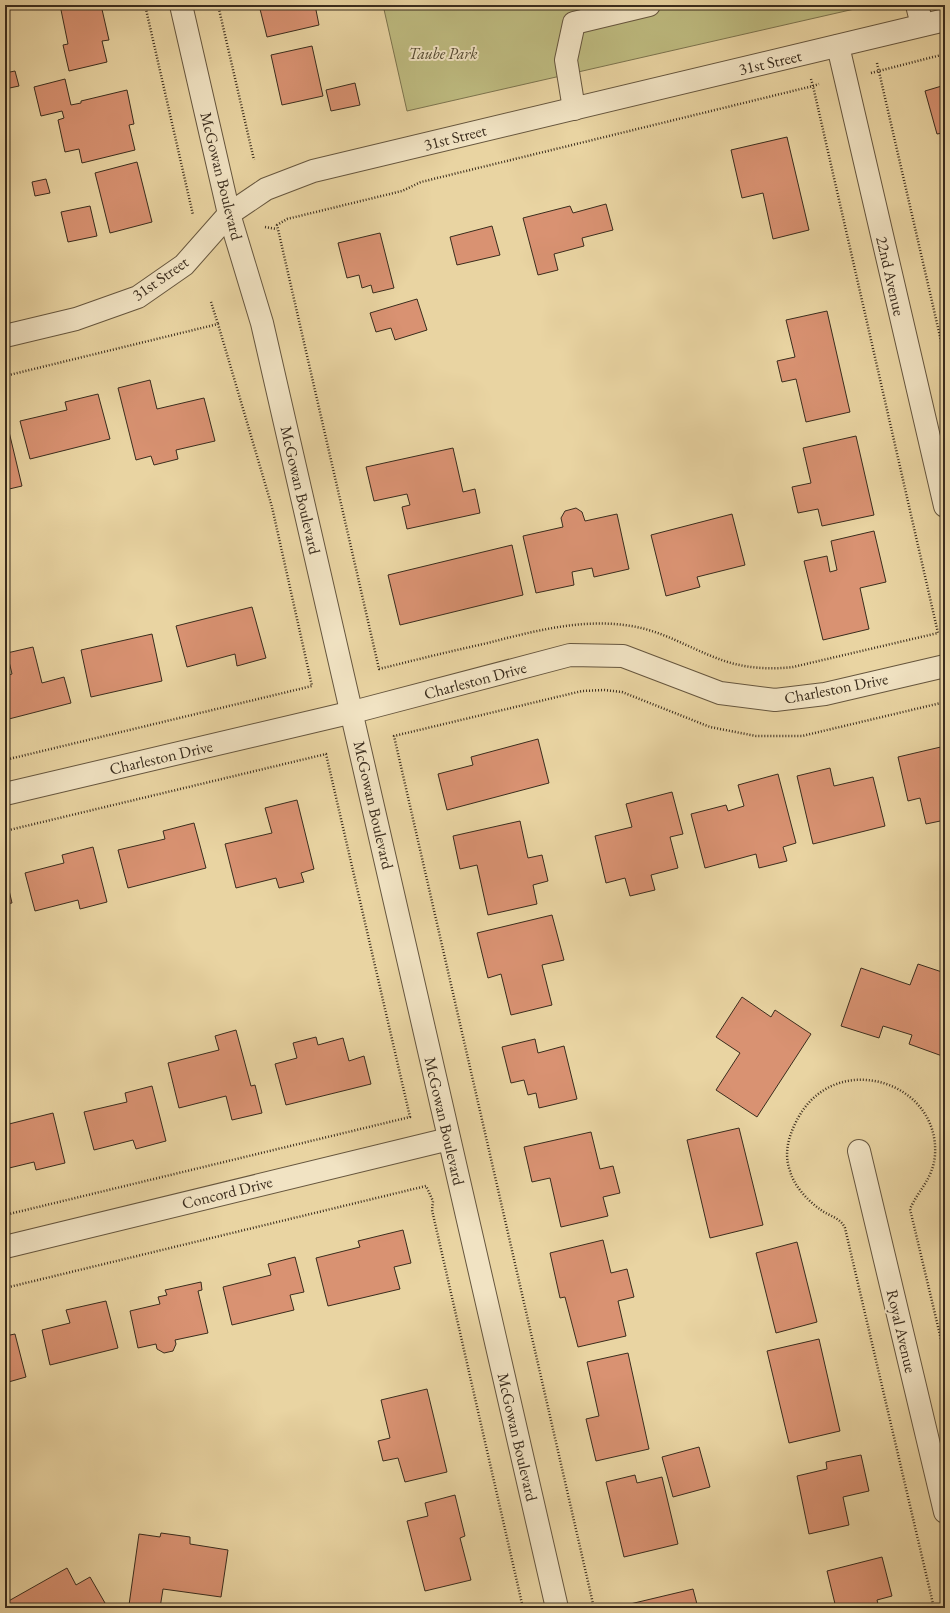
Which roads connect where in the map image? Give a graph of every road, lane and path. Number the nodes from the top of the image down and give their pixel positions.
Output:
1 (145, 5) edge
2 (181, 5) edge
3 (218, 5) edge
4 (649, 5) edge
5 (919, 15) edge
6 (945, 20) edge
7 (871, 38) junction
8 (838, 46) junction
9 (806, 54) junction
10 (945, 54) edge
11 (878, 70) junction
12 (871, 73) dead end
13 (819, 84) dead end
14 (813, 86) junction
15 (574, 109) junction
16 (254, 160) dead end
17 (229, 214) junction
18 (194, 220) dead end
19 (265, 227) dead end
20 (277, 229) junction
21 (210, 302) dead end
22 (218, 324) junction
23 (5, 336) edge
24 (945, 358) edge
25 (5, 376) edge
26 (945, 506) edge
27 (938, 633) dead end
28 (945, 666) edge
29 (379, 669) dead end
30 (945, 702) edge
31 (353, 712) junction
32 (5, 760) edge
33 (5, 794) edge
34 (5, 831) edge
35 (449, 1138) junction
36 (859, 1151) dead end
37 (5, 1215) edge
38 (5, 1247) edge
39 (5, 1288) edge
40 (945, 1512) edge
41 (523, 1608) edge
42 (557, 1608) edge
43 (594, 1608) edge

1 - 18 path
2 - 17 street, McGowan Boulevard
3 - 16 path
4 - 15 street
5 - 6 street, 31st Street
5 - 7 street, 31st Street
7 - 8 street, 31st Street
7 - 11 path
8 - 9 street, 31st Street
8 - 26 street, 22nd Avenue
9 - 14 path
9 - 15 street, 31st Street
10 - 11 path
11 - 12 path
11 - 24 path
13 - 14 path
14 - 20 path
14 - 27 path
15 - 17 street, 31st Street
17 - 23 street, 31st Street
17 - 31 street, McGowan Boulevard
19 - 20 path
20 - 29 path
21 - 22 path
22 - 25 path
22 - 32 path
28 - 31 street, Charleston Drive
30 - 43 path
31 - 33 street, Charleston Drive
31 - 35 street, McGowan Boulevard
34 - 37 path
35 - 38 street, Concord Drive
35 - 42 street, McGowan Boulevard
36 - 40 street, Royal Avenue
39 - 41 path

